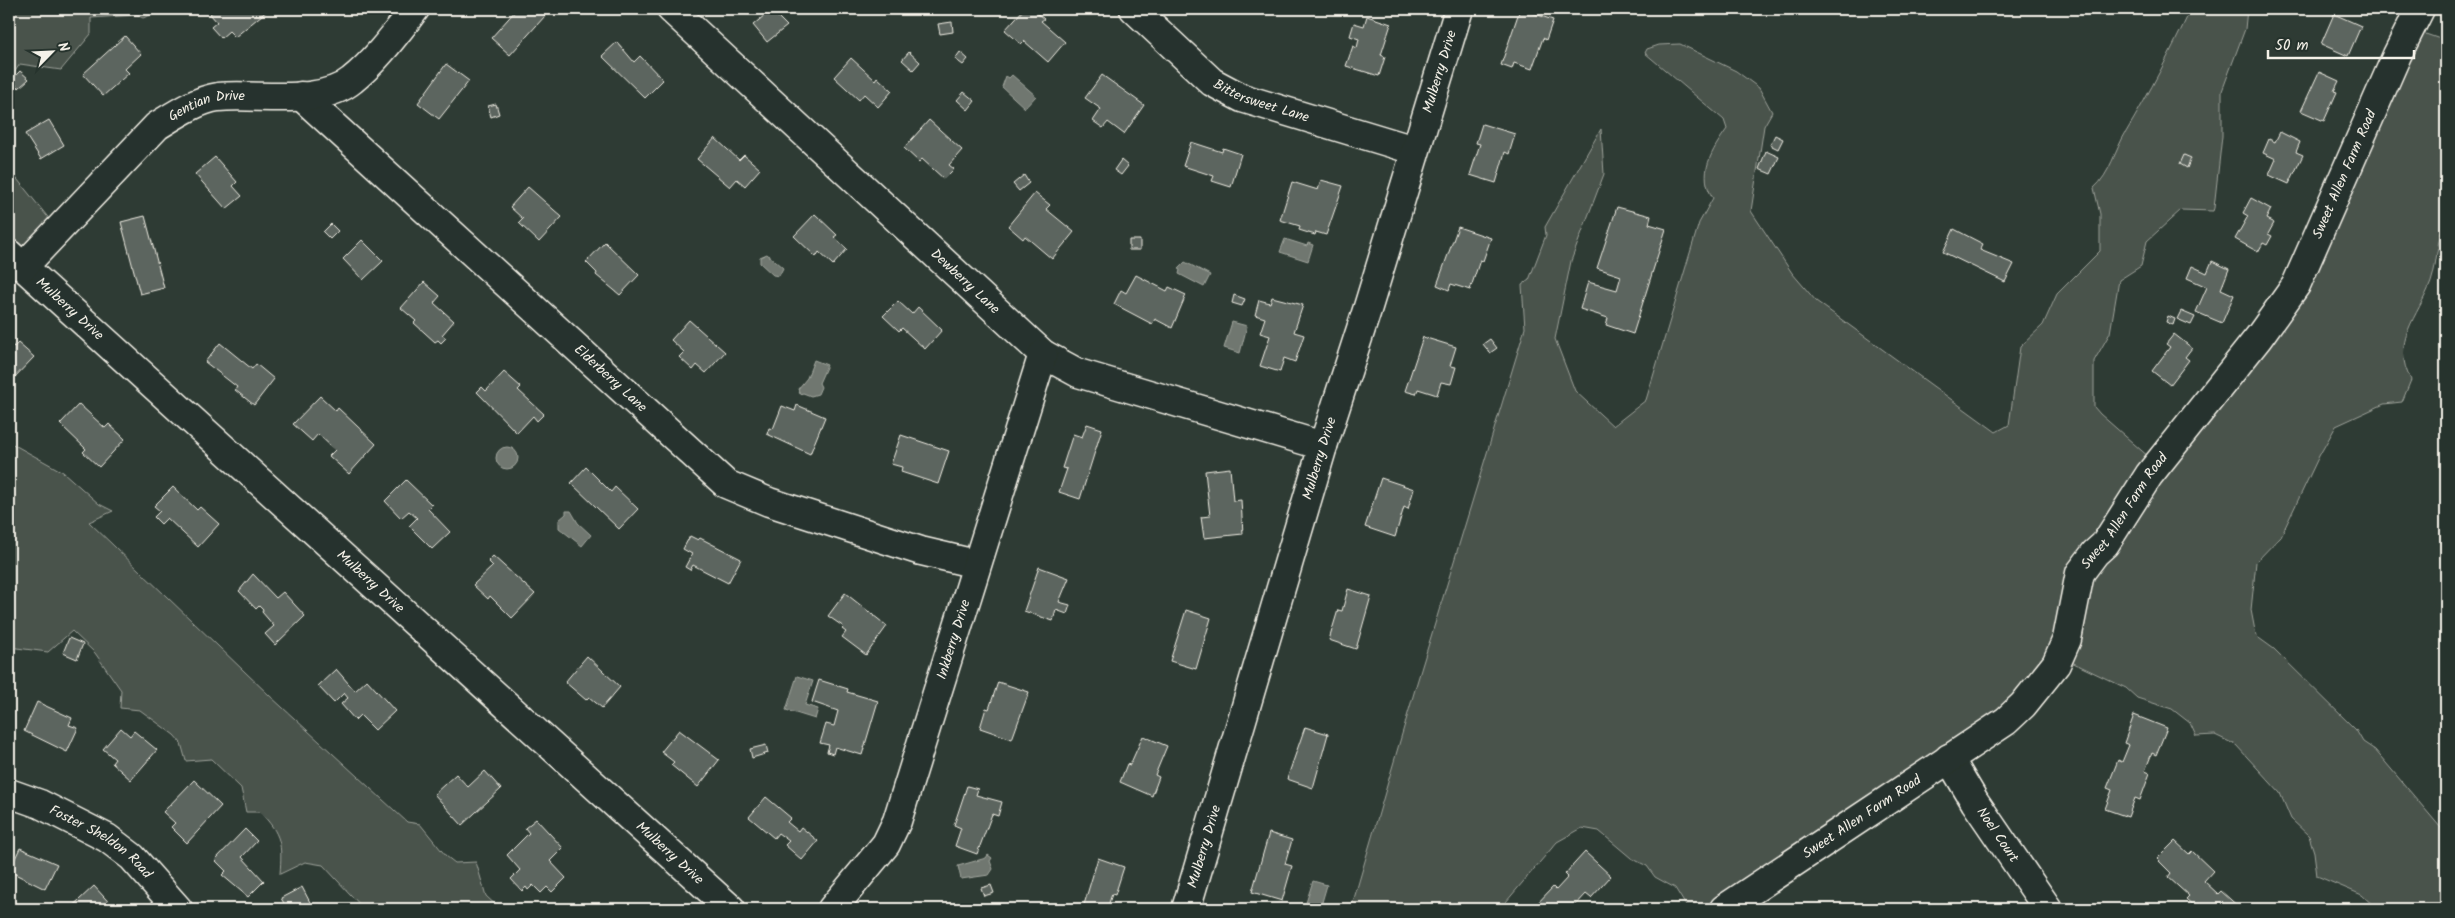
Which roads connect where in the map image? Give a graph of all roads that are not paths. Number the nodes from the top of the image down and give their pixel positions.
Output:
1 (415, 9) edge
2 (671, 9) edge
3 (1134, 9) edge
4 (1459, 9) edge
5 (2420, 9) edge
6 (301, 96) junction
7 (1414, 150) junction
8 (16, 260) edge
9 (1043, 354) junction
10 (1323, 446) junction
11 (976, 564) junction
12 (1949, 758) junction
13 (9, 793) edge
14 (178, 909) edge
15 (731, 909) edge
16 (832, 909) edge
17 (1186, 909) edge
18 (1724, 909) edge
19 (2048, 909) edge

1 - 6 street, Gentian Drive
2 - 9 street, Dewberry Lane
3 - 7 street, Bittersweet Lane
4 - 7 street, Mulberry Drive
5 - 12 street, Sweet Allen Farm Road
6 - 8 street, Gentian Drive
6 - 11 street, Elderberry Lane
7 - 10 street, Mulberry Drive
8 - 15 street, Mulberry Drive
9 - 10 street, Dewberry Lane
9 - 11 street, Inkberry Drive
10 - 17 street, Mulberry Drive
11 - 16 street, Inkberry Drive
12 - 18 street, Sweet Allen Farm Road
12 - 19 street, Noel Court
13 - 14 street, Foster Sheldon Road

